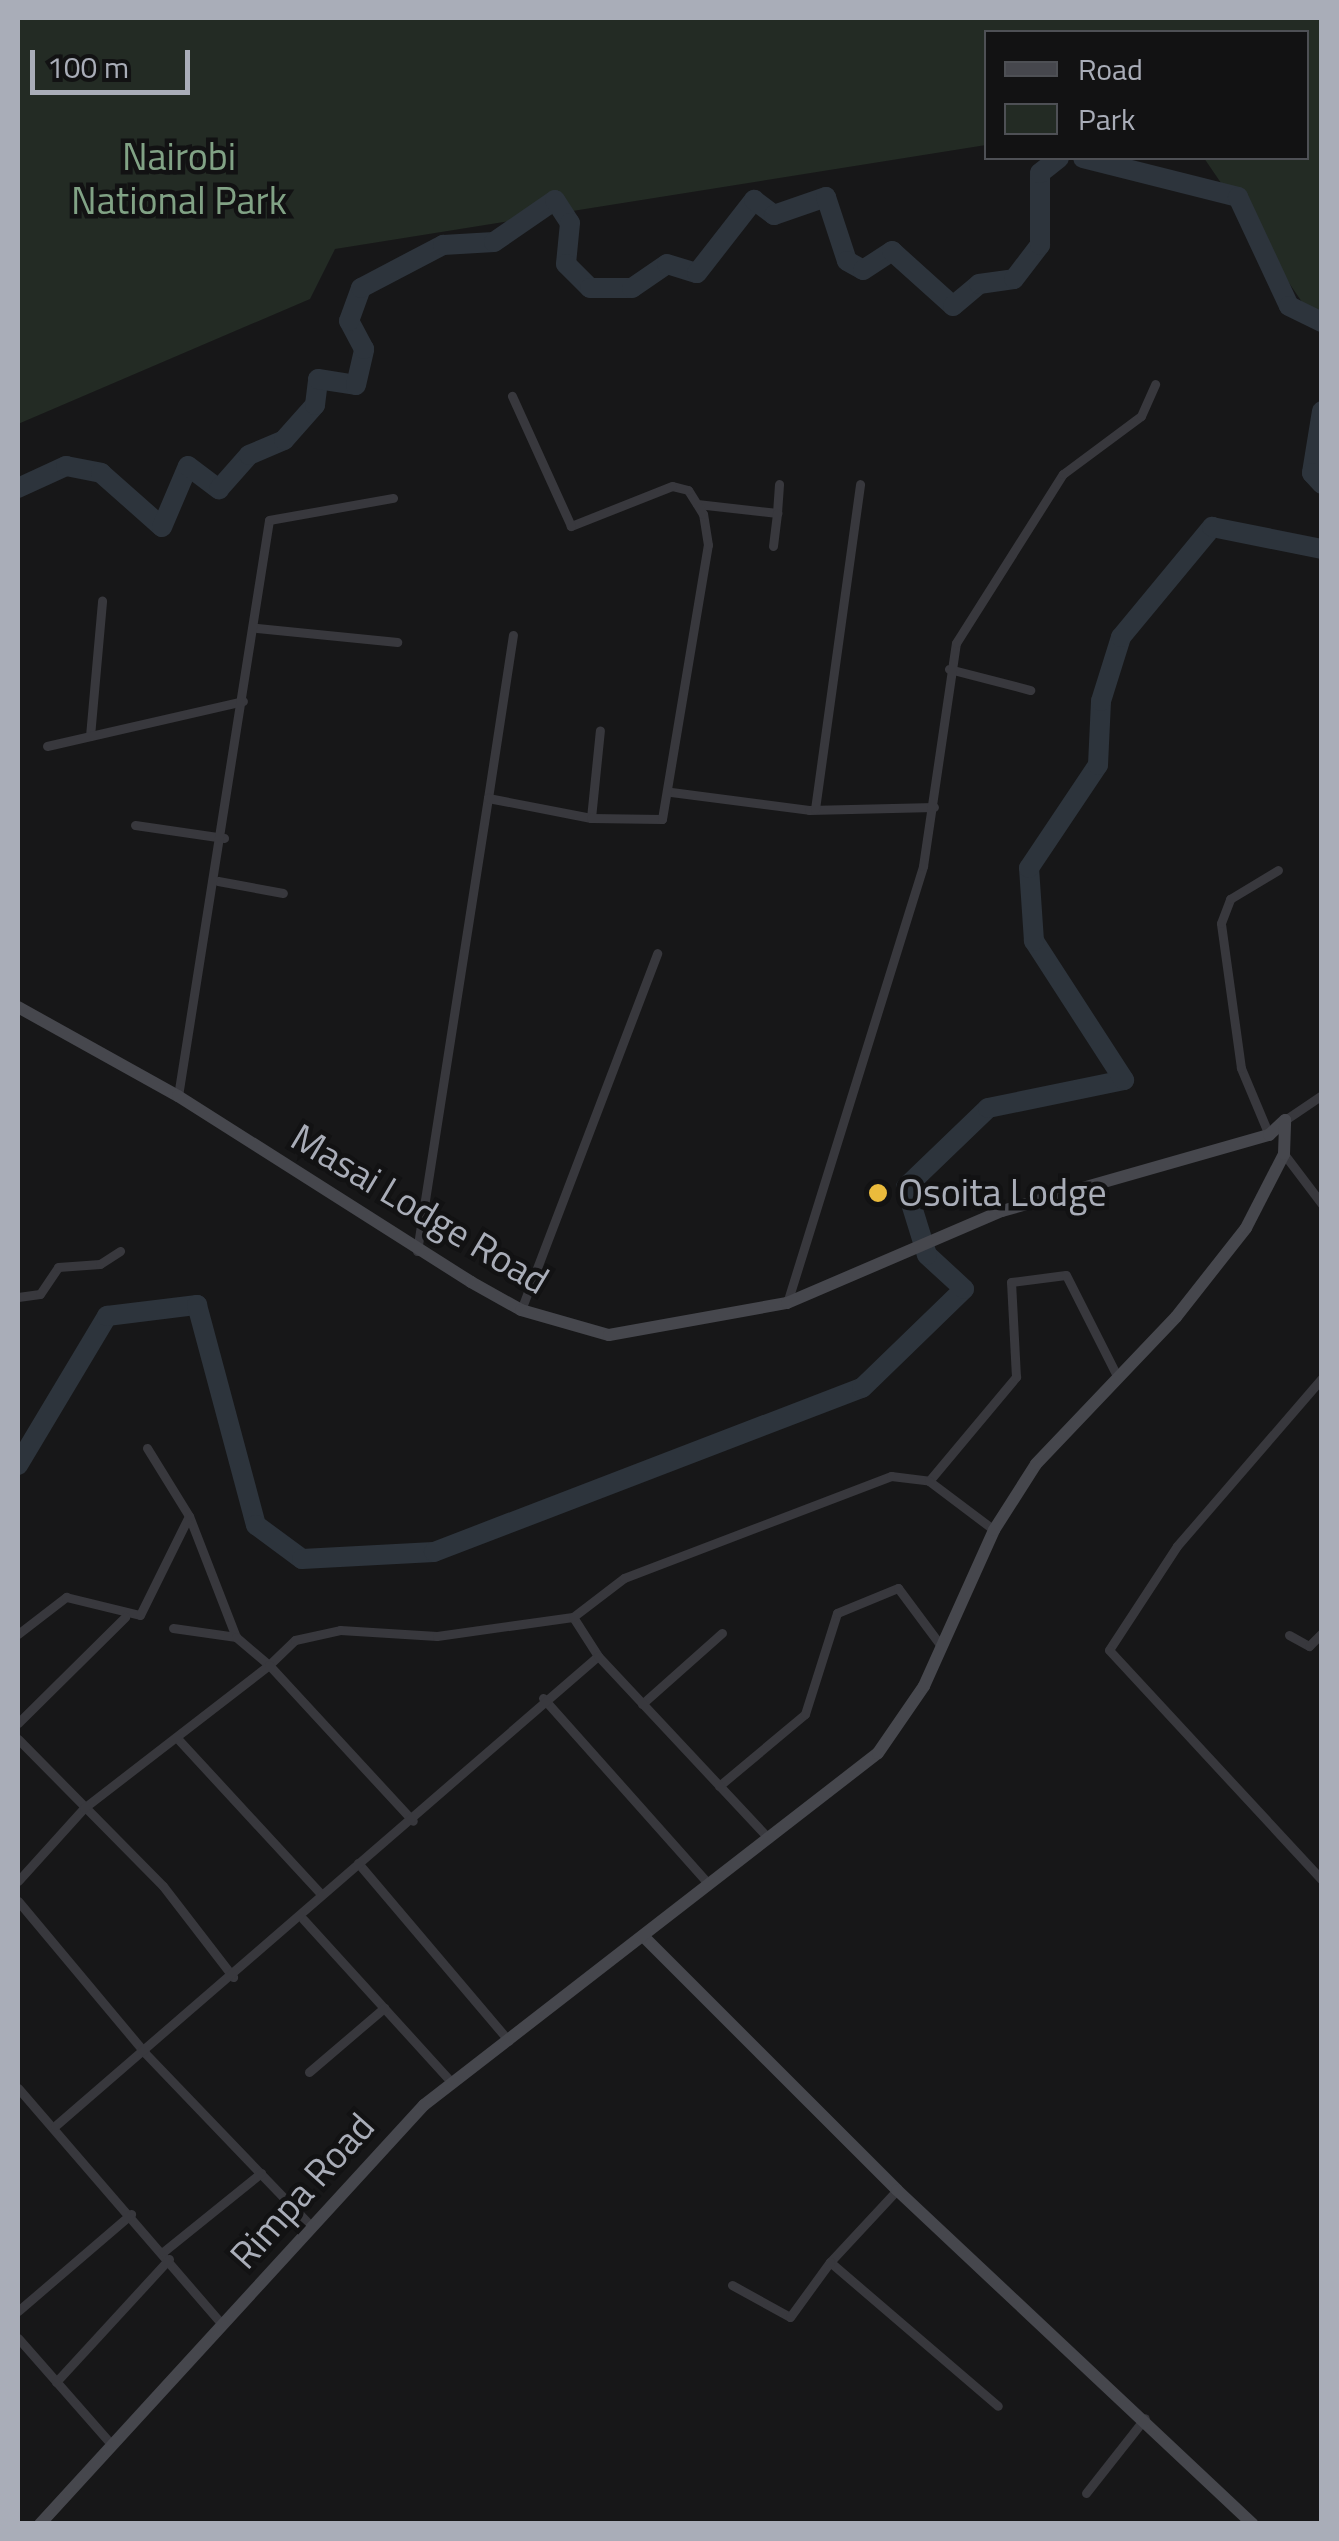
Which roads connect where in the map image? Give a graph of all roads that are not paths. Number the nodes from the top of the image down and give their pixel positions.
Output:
1 (1155, 384) dead end
2 (512, 396) dead end
3 (779, 484) dead end
4 (860, 484) dead end
5 (393, 498) dead end
6 (696, 504) junction
7 (776, 513) junction
8 (773, 546) dead end
9 (102, 601) dead end
10 (257, 628) junction
11 (513, 634) dead end
12 (398, 642) dead end
13 (949, 669) junction
14 (1030, 690) dead end
15 (243, 702) junction
16 (600, 730) dead end
17 (90, 736) junction
18 (47, 746) dead end
19 (671, 792) junction
20 (488, 798) junction
21 (934, 808) junction
22 (815, 810) junction
23 (591, 818) junction
24 (135, 825) dead end
25 (224, 838) junction
26 (1278, 870) dead end
27 (218, 881) junction
28 (284, 893) dead end
29 (657, 953) dead end
30 (18, 1007) edge
31 (178, 1096) junction
32 (1322, 1096) edge
33 (1285, 1120) junction
34 (1270, 1135) junction
35 (1284, 1154) junction
36 (1322, 1204) edge
37 (417, 1251) junction
38 (120, 1252) dead end
39 (18, 1297) edge
40 (787, 1302) junction
41 (521, 1310) junction
42 (1116, 1374) junction
43 (1322, 1378) edge
44 (147, 1448) dead end
45 (929, 1481) junction
46 (189, 1516) junction
47 (994, 1530) junction
48 (126, 1617) junction
49 (573, 1617) junction
50 (172, 1628) dead end
51 (722, 1633) dead end
52 (1322, 1633) edge
53 (18, 1634) edge
54 (1290, 1635) dead end
55 (236, 1638) junction
56 (941, 1646) junction
57 (598, 1656) junction
58 (269, 1665) junction
59 (543, 1698) junction
60 (642, 1704) junction
61 (18, 1723) edge
62 (178, 1738) junction
63 (18, 1739) edge
64 (719, 1786) junction
65 (84, 1808) junction
66 (412, 1821) junction
67 (769, 1840) junction
68 (358, 1863) junction
69 (1322, 1880) edge
70 (18, 1882) edge
71 (709, 1884) junction
72 (321, 1894) junction
73 (18, 1901) edge
74 (303, 1918) junction
75 (644, 1936) junction
76 (233, 1977) junction
77 (384, 2008) junction
78 (508, 2040) junction
79 (145, 2054) junction
80 (309, 2072) dead end
81 (452, 2084) junction
82 (18, 2088) edge
83 (55, 2126) junction
84 (261, 2174) junction
85 (897, 2190) junction
86 (131, 2214) junction
87 (310, 2226) junction
88 (166, 2255) junction
89 (830, 2262) junction
90 (732, 2285) dead end
91 (18, 2311) edge
92 (222, 2324) junction
93 (18, 2338) edge
94 (56, 2382) junction
95 (998, 2406) dead end
96 (1146, 2418) junction
97 (112, 2445) junction
98 (1086, 2493) dead end
99 (40, 2524) edge
100 (1253, 2524) edge

1 - 13 street
2 - 6 street
3 - 7 street
4 - 22 street
5 - 10 street
6 - 7 street
6 - 19 street
7 - 8 street
9 - 17 street
10 - 12 street
10 - 15 street
11 - 20 street
13 - 14 street
13 - 21 street
15 - 17 street
15 - 25 street
16 - 23 street
17 - 18 street
19 - 22 street
19 - 23 street
20 - 23 street
20 - 37 street
21 - 22 street
21 - 40 street
24 - 25 street
25 - 27 street
26 - 34 street
27 - 28 street
27 - 31 street
29 - 41 street
30 - 31 street, Masai Lodge Road
31 - 37 street, Masai Lodge Road
32 - 33 street, Masai Lodge Road
33 - 34 street, Masai Lodge Road
33 - 35 street
34 - 40 street, Masai Lodge Road
35 - 36 street
35 - 42 street, Rimpa Road
37 - 41 street, Masai Lodge Road
38 - 39 street
40 - 41 street, Masai Lodge Road
42 - 45 street
42 - 47 street, Rimpa Road
43 - 69 street
44 - 46 street
45 - 47 street
45 - 49 street
46 - 48 street
46 - 55 street
47 - 56 street, Rimpa Road
48 - 53 street
48 - 61 street
49 - 57 street
49 - 58 street
50 - 55 street
51 - 60 street
52 - 54 street
55 - 58 street
56 - 64 street
56 - 67 street, Rimpa Road
57 - 59 street
57 - 60 street
58 - 62 street
58 - 66 street
59 - 66 street
59 - 71 street
60 - 64 street
62 - 65 street
62 - 72 street
63 - 65 street
64 - 67 street
65 - 70 street
65 - 76 street
66 - 68 street
67 - 71 street, Rimpa Road
68 - 72 street
68 - 78 street
71 - 75 street, Rimpa Road
72 - 74 street
73 - 79 street
74 - 76 street
74 - 77 street
75 - 78 street, Rimpa Road
75 - 85 street
76 - 79 street
77 - 80 street
77 - 81 street
78 - 81 street, Rimpa Road
79 - 83 street
79 - 84 street
81 - 87 street, Rimpa Road
82 - 83 street
83 - 86 street
84 - 87 street
84 - 88 street
85 - 89 street
85 - 96 street
86 - 88 street
86 - 91 street
87 - 92 street, Rimpa Road
88 - 92 street
88 - 94 street
89 - 90 street
89 - 95 street
92 - 97 street, Rimpa Road
93 - 94 street
94 - 97 street
96 - 98 street
96 - 100 street
97 - 99 street, Rimpa Road

